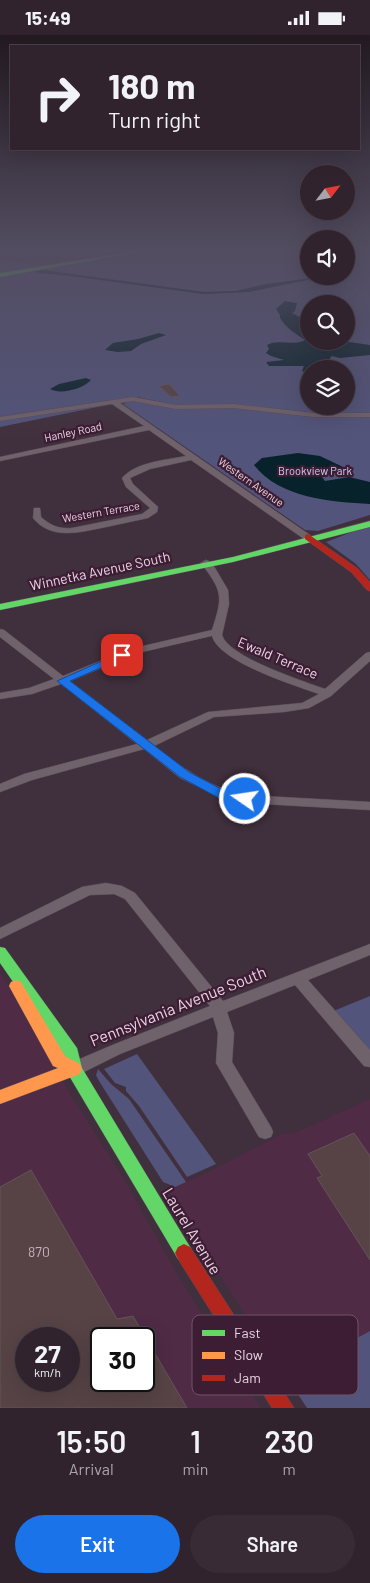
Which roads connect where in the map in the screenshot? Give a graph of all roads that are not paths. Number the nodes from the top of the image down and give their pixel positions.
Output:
1 (114, 402) junction
2 (370, 415) edge
3 (0, 419) edge
4 (151, 427) junction
5 (193, 457) junction
6 (0, 459) edge
7 (37, 510) dead end
8 (370, 517) edge
9 (370, 523) edge
10 (310, 539) junction
11 (206, 563) junction
12 (370, 588) edge
13 (0, 607) edge
14 (0, 632) edge
15 (216, 632) junction
16 (370, 655) edge
17 (63, 681) junction
18 (327, 693) junction
19 (0, 696) edge
20 (146, 745) junction
21 (0, 788) edge
22 (370, 806) edge
23 (0, 934) edge
24 (370, 949) edge
25 (0, 952) edge
26 (0, 957) edge
27 (298, 977) junction
28 (217, 1009) junction
29 (370, 1061) edge
30 (74, 1069) junction
31 (0, 1097) edge
32 (265, 1133) dead end
33 (224, 1315) edge
34 (276, 1395) edge
35 (284, 1408) edge

1 - 2 street
1 - 3 street
1 - 4 street, Western Avenue
4 - 5 street, Western Avenue
4 - 6 street, Hanley Road
5 - 7 street, Western Terrace
5 - 10 street, Western Avenue
8 - 10 street
9 - 10 street
10 - 11 street, Winnetka Avenue South
10 - 12 street, Western Avenue
11 - 13 street, Winnetka Avenue South
11 - 15 street
14 - 17 street
15 - 17 street
15 - 18 street, Ewald Terrace
16 - 18 street
17 - 19 street
17 - 20 street
18 - 20 street
20 - 21 street
20 - 22 street
23 - 28 street
24 - 27 street, Pennsylvania Avenue South
25 - 30 street, Laurel Avenue
26 - 30 street, Laurel Avenue
27 - 28 street, Pennsylvania Avenue South
27 - 29 street
28 - 30 street, Pennsylvania Avenue South
28 - 32 street
30 - 31 street, Pennsylvania Avenue South
30 - 33 street, Laurel Avenue
34 - 35 street, Laurel Avenue

